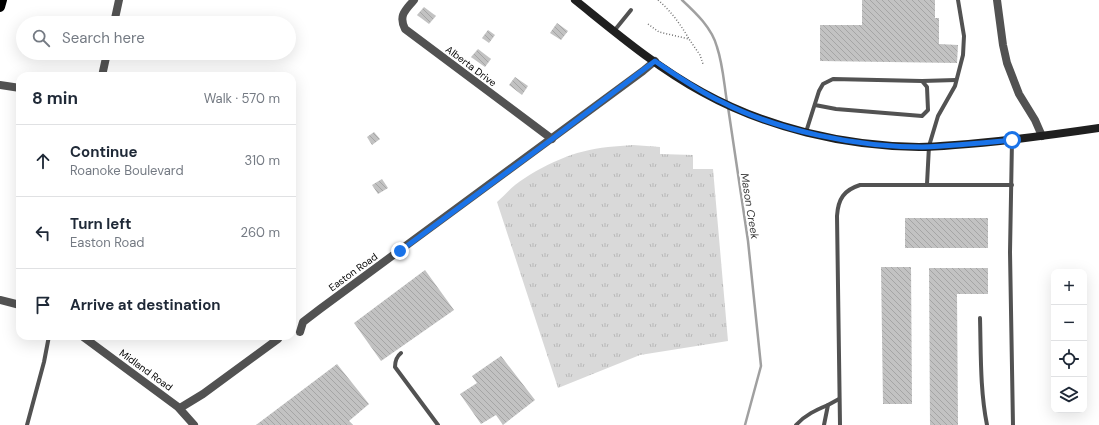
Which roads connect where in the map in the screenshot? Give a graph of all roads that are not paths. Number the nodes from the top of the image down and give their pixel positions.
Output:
1 (2, 0) edge
2 (119, 0) edge
3 (414, 0) edge
4 (574, 0) edge
5 (958, 0) edge
6 (997, 0) edge
7 (0, 7) edge
8 (631, 10) dead end
9 (116, 16) edge
10 (614, 31) junction
11 (105, 60) edge
12 (655, 61) junction
13 (103, 72) edge
14 (956, 80) junction
15 (922, 81) junction
16 (0, 85) edge
17 (16, 87) edge
18 (815, 105) junction
19 (1099, 128) edge
20 (806, 132) junction
21 (1042, 136) junction
22 (552, 139) junction
23 (1012, 140) junction
24 (929, 146) junction
25 (927, 184) junction
26 (1012, 184) junction
27 (0, 300) edge
28 (16, 305) edge
29 (980, 318) dead end
30 (300, 332) dead end
31 (48, 340) edge
32 (87, 340) edge
33 (277, 340) edge
34 (401, 353) dead end
35 (839, 399) junction
36 (828, 404) junction
37 (180, 408) junction
38 (27, 425) edge
39 (194, 425) edge
40 (438, 425) edge
41 (796, 425) edge
42 (824, 425) edge
43 (840, 425) edge
44 (987, 425) edge
45 (1013, 425) edge

1 - 7 main road
2 - 9 street
3 - 22 street, Alberta Drive
4 - 10 main road
5 - 14 lane
6 - 21 street
8 - 10 lane
10 - 12 main road
11 - 13 street
12 - 20 main road
12 - 22 street, Easton Road
14 - 15 lane
14 - 24 lane
15 - 18 lane
15 - 18 lane
16 - 17 street
18 - 20 lane
19 - 21 main road
20 - 24 main road
21 - 23 main road
22 - 30 street, Easton Road
23 - 24 main road
23 - 26 lane
24 - 25 lane
25 - 26 lane
25 - 35 lane
26 - 45 lane
27 - 28 street
29 - 44 lane
31 - 38 lane
32 - 37 street, Midland Road
33 - 37 street
34 - 40 lane
35 - 36 lane
35 - 43 lane
36 - 41 lane
36 - 42 lane
37 - 39 street, Midland Road

